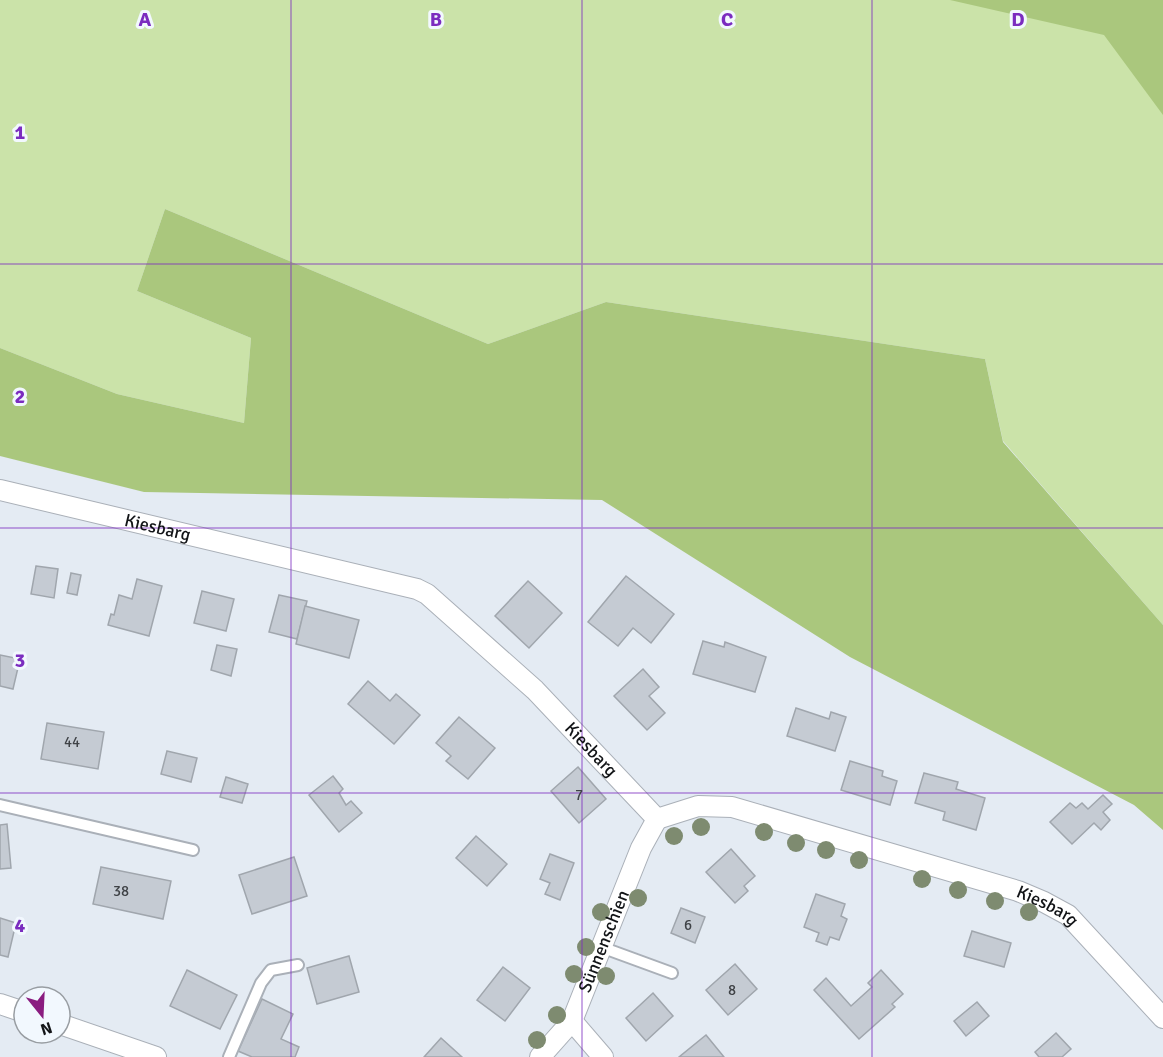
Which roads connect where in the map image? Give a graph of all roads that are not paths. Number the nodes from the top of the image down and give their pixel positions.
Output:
1 (0, 490) edge
2 (0, 805) edge
3 (657, 819) junction
4 (193, 850) dead end
5 (601, 947) junction
6 (298, 965) dead end
7 (672, 973) dead end
8 (1163, 1018) edge
9 (572, 1021) junction
10 (72, 1028) edge
11 (156, 1057) edge
12 (229, 1057) edge
13 (540, 1057) edge
14 (603, 1057) edge

1 - 3 street, Kiesbarg
2 - 4 lane
3 - 5 street, Sünnenschien
3 - 8 street, Kiesbarg
5 - 7 lane
5 - 9 street, Sünnenschien
6 - 12 lane
9 - 13 street, Sünnenschien
9 - 14 street
10 - 11 street

